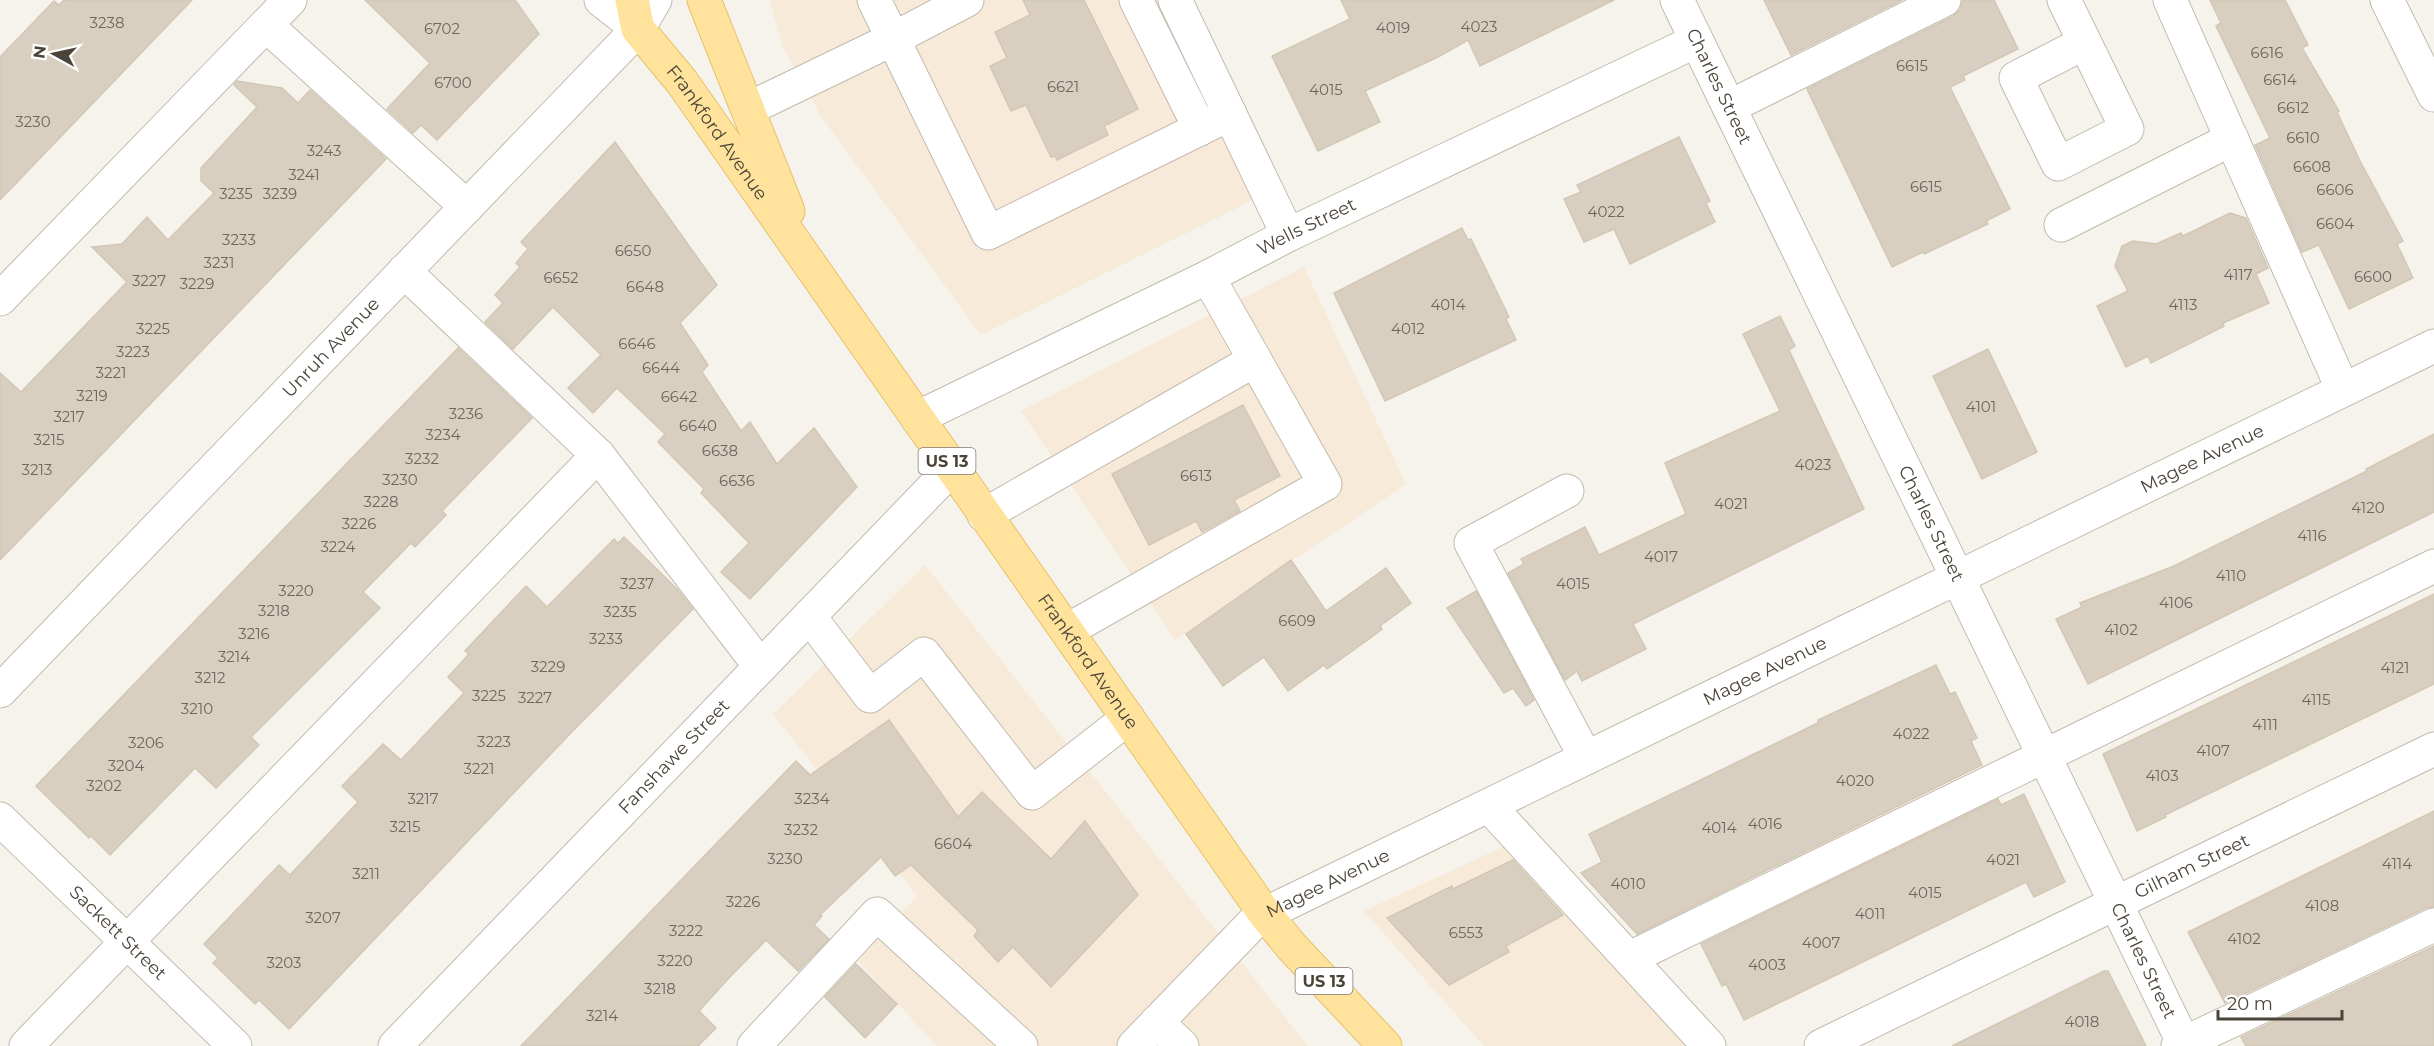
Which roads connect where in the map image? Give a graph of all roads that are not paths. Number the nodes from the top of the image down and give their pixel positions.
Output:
1 (290, 0) edge
2 (601, 0) edge
3 (624, 0) edge
4 (655, 0) edge
5 (705, 0) edge
6 (874, 0) edge
7 (967, 0) edge
8 (1136, 0) edge
9 (1175, 0) edge
10 (1677, 0) edge
11 (1944, 0) edge
12 (2064, 0) edge
13 (2170, 0) edge
14 (2387, 0) edge
15 (635, 14) edge
16 (266, 25) junction
17 (893, 39) junction
18 (1696, 41) junction
19 (2085, 43) dead end
20 (2434, 95) edge
21 (1729, 107) junction
22 (748, 109) junction
23 (1230, 114) junction
24 (1200, 129) junction
25 (2232, 139) junction
26 (466, 207) junction
27 (2061, 225) dead end
28 (1288, 235) junction
29 (809, 263) junction
30 (404, 271) junction
31 (1208, 277) junction
32 (0, 299) edge
33 (2434, 346) edge
34 (1255, 360) junction
35 (2343, 390) junction
36 (917, 418) junction
37 (598, 455) junction
38 (952, 468) junction
39 (1567, 491) dead end
40 (984, 515) junction
41 (2434, 566) edge
42 (1958, 577) junction
43 (808, 616) junction
44 (1068, 630) junction
45 (760, 666) junction
46 (0, 691) edge
47 (1128, 718) junction
48 (2434, 749) edge
49 (2045, 757) junction
50 (1586, 758) junction
51 (1489, 806) junction
52 (0, 819) edge
53 (2116, 903) junction
54 (1265, 914) junction
55 (2434, 925) edge
56 (126, 942) junction
57 (1630, 958) junction
58 (1157, 1022) junction
59 (2183, 1045) edge
60 (26, 1046) edge
61 (235, 1046) edge
62 (395, 1046) edge
63 (754, 1046) edge
64 (1021, 1046) edge
65 (1134, 1046) edge
66 (1182, 1046) edge
67 (1385, 1046) edge
68 (1709, 1046) edge
69 (1821, 1046) edge

1 - 16 street
2 - 15 street
3 - 15 street
4 - 15 street, Unruh Avenue
5 - 22 main road, Frankford Avenue / US 13
6 - 17 street
7 - 17 street
8 - 24 street
9 - 23 street
10 - 18 street, Charles Street
11 - 21 street
12 - 19 street
13 - 25 street
14 - 20 street
15 - 26 street, Unruh Avenue
15 - 29 main road, Frankford Avenue / US 13
16 - 26 street
16 - 32 street
17 - 22 street
17 - 24 street
18 - 21 street, Charles Street
18 - 28 street, Wells Street
21 - 42 street, Charles Street
22 - 29 main road, Frankford Avenue / US 13
23 - 24 street
23 - 28 street
25 - 27 street
25 - 35 street
26 - 30 street, Unruh Avenue
28 - 31 street, Wells Street
29 - 36 main road, Frankford Avenue / US 13
30 - 37 street
30 - 46 street, Unruh Avenue
31 - 34 street
31 - 36 street, Wells Street
33 - 35 street, Magee Avenue
34 - 40 street
34 - 44 street
35 - 42 street, Magee Avenue
36 - 38 main road, Frankford Avenue / US 13
37 - 45 street
37 - 56 street
38 - 40 main road, Frankford Avenue / US 13
38 - 43 street, Fanshawe Street
39 - 50 street
40 - 44 main road, Frankford Avenue / US 13
41 - 49 street
42 - 49 street, Charles Street
42 - 50 street, Magee Avenue
43 - 45 street, Fanshawe Street
43 - 47 street
44 - 47 main road, Frankford Avenue / US 13
45 - 62 street, Fanshawe Street
47 - 54 main road, Frankford Avenue / US 13
48 - 53 street, Gilham Street
49 - 53 street, Charles Street
49 - 57 street
50 - 51 street, Magee Avenue
51 - 54 street, Magee Avenue
51 - 57 street
52 - 56 street, Sackett Street
53 - 59 street, Charles Street
53 - 69 street, Gilham Street
54 - 58 street, Magee Avenue
54 - 67 main road, Frankford Avenue / US 13
55 - 59 street
56 - 60 street
56 - 61 street, Sackett Street
57 - 68 street
58 - 65 street, Magee Avenue
58 - 66 street
63 - 64 street

